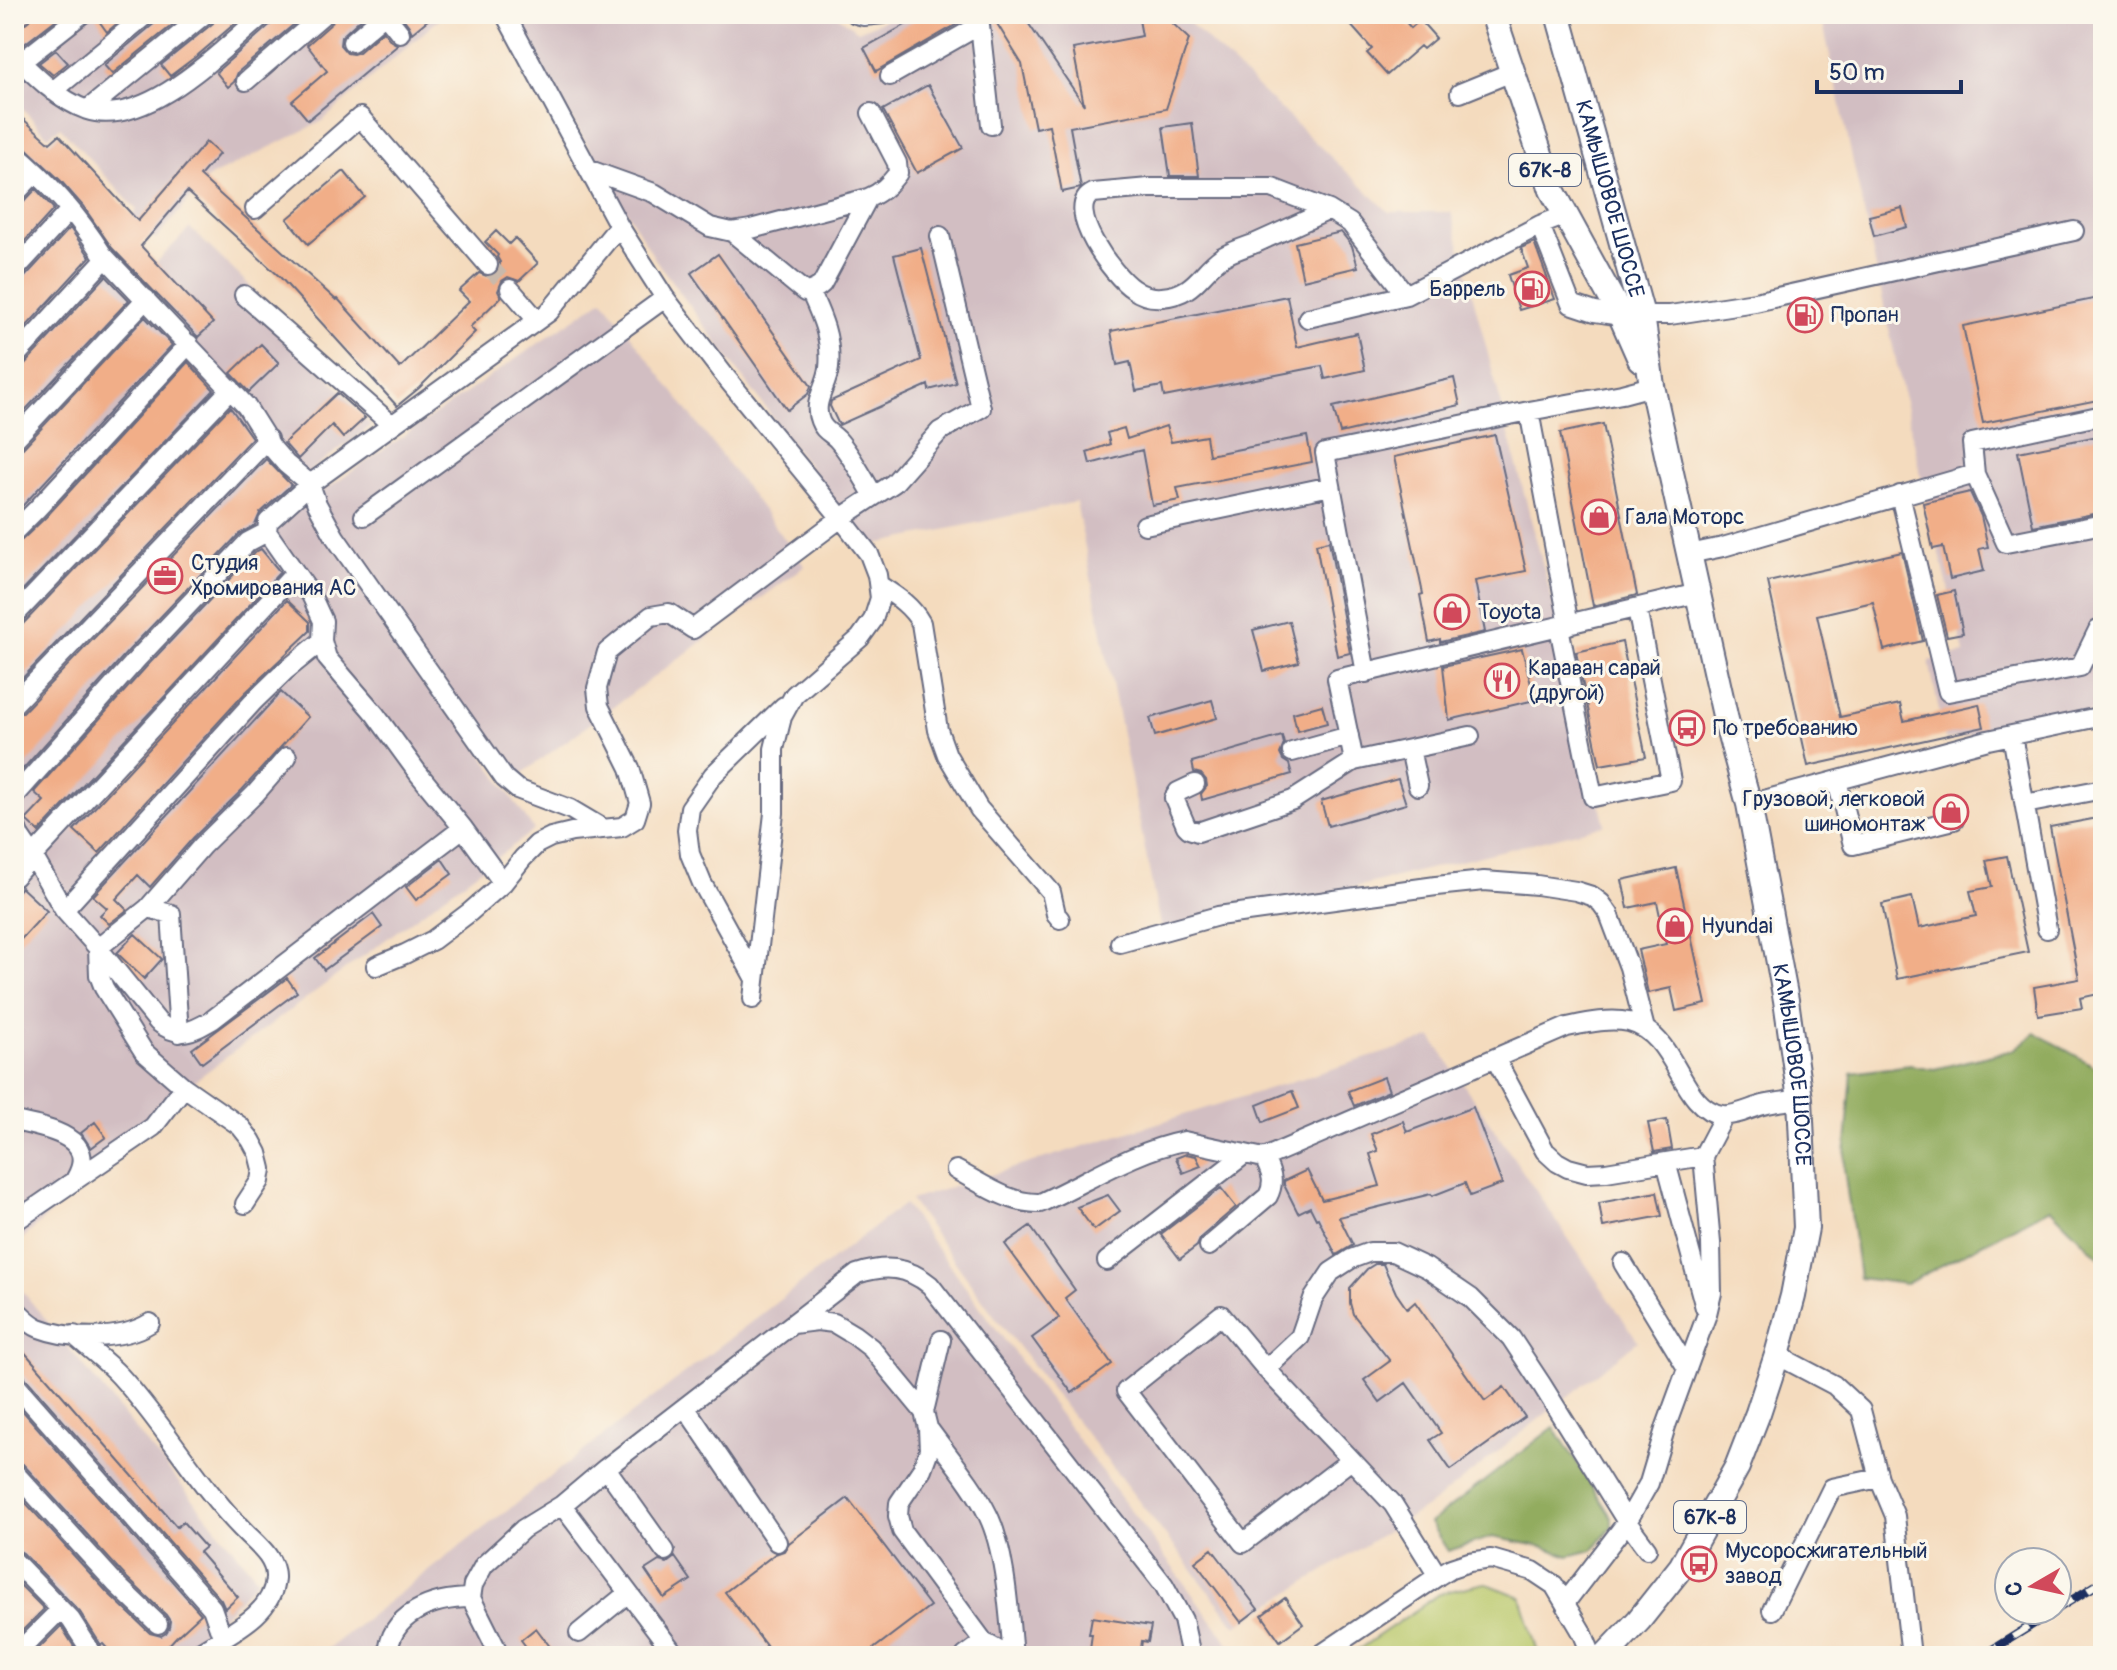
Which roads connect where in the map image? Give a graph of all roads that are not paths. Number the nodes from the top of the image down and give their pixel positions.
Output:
1 (82, 14) edge
2 (147, 14) edge
3 (205, 14) edge
4 (264, 14) edge
5 (324, 14) edge
6 (385, 14) edge
7 (505, 14) edge
8 (856, 14) edge
9 (883, 14) edge
10 (1493, 14) edge
11 (1558, 14) edge
12 (977, 19) edge
13 (400, 33) dead end
14 (352, 42) dead end
15 (17, 59) edge
16 (1512, 72) junction
17 (890, 76) dead end
18 (246, 81) dead end
19 (53, 91) junction
20 (1460, 93) dead end
21 (87, 110) junction
22 (871, 113) dead end
23 (991, 125) dead end
24 (14, 153) edge
25 (590, 170) junction
26 (35, 173) junction
27 (14, 195) edge
28 (868, 198) junction
29 (255, 209) dead end
30 (70, 210) junction
31 (1329, 210) junction
32 (1566, 215) junction
33 (1540, 225) junction
34 (619, 226) junction
35 (2074, 231) dead end
36 (732, 232) junction
37 (940, 236) dead end
38 (106, 258) junction
39 (488, 265) tunnel mouth
40 (14, 271) edge
41 (510, 289) tunnel mouth
42 (810, 291) junction
43 (244, 295) dead end
44 (1406, 295) junction
45 (665, 298) junction
46 (146, 299) junction
47 (1632, 316) junction
48 (1308, 318) dead end
49 (537, 320) junction
50 (189, 344) junction
51 (14, 358) edge
52 (1652, 386) junction
53 (231, 389) junction
54 (1529, 411) junction
55 (2103, 415) edge
56 (392, 425) junction
57 (268, 439) junction
58 (14, 440) edge
59 (1975, 474) junction
60 (310, 484) junction
61 (1331, 486) junction
62 (1900, 495) junction
63 (874, 496) junction
64 (364, 516) dead end
65 (841, 518) junction
66 (2103, 524) edge
67 (1145, 525) dead end
68 (14, 532) edge
69 (267, 532) junction
70 (1689, 554) junction
71 (295, 573) junction
72 (879, 585) junction
73 (1698, 593) junction
74 (1637, 609) junction
75 (14, 616) edge
76 (1564, 626) junction
77 (2103, 629) edge
78 (322, 641) junction
79 (1366, 673) junction
80 (794, 695) junction
81 (14, 704) edge
82 (2103, 716) edge
83 (2012, 735) junction
84 (1349, 736) junction
85 (1470, 736) dead end
86 (1410, 749) junction
87 (1292, 752) dead end
88 (287, 757) dead end
89 (1354, 761) junction
90 (1837, 781) junction
91 (1195, 784) dead end
92 (1418, 786) dead end
93 (2103, 789) edge
94 (14, 797) edge
95 (1749, 804) junction
96 (2025, 804) junction
97 (1954, 820) dead end
98 (14, 821) edge
99 (463, 828) junction
100 (602, 828) junction
101 (33, 856) junction
102 (14, 877) edge
103 (503, 883) junction
104 (148, 908) junction
105 (64, 910) junction
106 (1060, 919) dead end
107 (2047, 929) dead end
108 (1120, 943) dead end
109 (98, 948) junction
110 (376, 966) dead end
111 (755, 979) junction
112 (753, 999) dead end
113 (1645, 1029) junction
114 (179, 1033) junction
115 (1495, 1058) junction
116 (184, 1087) junction
117 (1800, 1099) junction
118 (1724, 1116) junction
119 (14, 1121) edge
120 (1245, 1154) junction
121 (1703, 1156) junction
122 (1264, 1158) junction
123 (1666, 1162) junction
124 (956, 1170) dead end
125 (76, 1178) junction
126 (245, 1204) dead end
127 (14, 1222) edge
128 (1209, 1246) dead end
129 (1107, 1261) dead end
130 (1623, 1263) dead end
131 (14, 1308) edge
132 (1707, 1314) junction
133 (150, 1323) dead end
134 (30, 1324) junction
135 (790, 1325) junction
136 (14, 1335) edge
137 (74, 1335) junction
138 (941, 1340) dead end
139 (1777, 1355) junction
140 (1687, 1368) junction
141 (1266, 1369) junction
142 (14, 1383) edge
143 (685, 1407) junction
144 (926, 1420) junction
145 (1351, 1460) junction
146 (606, 1468) junction
147 (14, 1472) edge
148 (1879, 1478) junction
149 (562, 1505) junction
150 (1627, 1522) junction
151 (777, 1542) dead end
152 (1647, 1549) dead end
153 (665, 1551) dead end
154 (15, 1564) edge
155 (1438, 1576) junction
156 (628, 1593) junction
157 (471, 1598) junction
158 (1565, 1603) junction
159 (60, 1610) junction
160 (1772, 1610) dead end
161 (158, 1624) dead end
162 (579, 1633) dead end
163 (223, 1639) junction
164 (984, 1642) junction
165 (385, 1652) edge
166 (14, 1656) edge
167 (94, 1656) edge
168 (194, 1656) edge
169 (500, 1656) edge
170 (676, 1656) edge
171 (965, 1656) edge
172 (1011, 1656) edge
173 (1191, 1656) edge
174 (1319, 1656) edge
175 (1592, 1656) edge
176 (1605, 1656) edge
177 (1911, 1656) edge

1 - 15 lane
2 - 19 lane
3 - 21 lane
4 - 21 lane
5 - 18 lane
6 - 13 lane
6 - 14 lane
7 - 25 lane
8 - 9 lane
10 - 16 main road, КАМЫШОВОЕ ШОССЕ / 67К-8
11 - 47 main road, КАМЫШОВОЕ ШОССЕ / 67К-8
12 - 17 lane
12 - 23 lane
15 - 19 lane
16 - 20 lane
16 - 32 main road, КАМЫШОВОЕ ШОССЕ / 67К-8
19 - 21 lane
22 - 28 lane
24 - 26 lane
25 - 34 lane
25 - 36 lane
26 - 27 lane
26 - 30 lane
28 - 36 lane
28 - 42 lane
29 - 39 lane
30 - 38 lane
30 - 40 lane
31 - 31 lane
31 - 44 lane
32 - 33 lane
32 - 47 main road, КАМЫШОВОЕ ШОССЕ / 67К-8
33 - 44 lane
33 - 47 lane
34 - 45 lane
34 - 49 lane
35 - 47 lane
36 - 42 lane
37 - 63 lane
38 - 46 lane
38 - 51 lane
41 - 49 lane
42 - 63 lane
43 - 56 lane
44 - 48 lane
45 - 64 lane
45 - 65 lane
46 - 50 lane
46 - 58 lane
47 - 52 main road, КАМЫШОВОЕ ШОССЕ / 67К-8
49 - 56 lane
50 - 53 lane
50 - 68 lane
52 - 54 lane
52 - 70 main road, КАМЫШОВОЕ ШОССЕ / 67К-8
53 - 57 lane
53 - 75 lane
54 - 61 lane
54 - 76 lane
55 - 59 lane
56 - 60 lane
57 - 60 lane
57 - 81 lane
59 - 62 lane
59 - 66 lane
60 - 69 lane
60 - 100 lane
61 - 67 lane
61 - 79 lane
62 - 70 lane
62 - 77 lane
63 - 65 lane
65 - 72 lane
65 - 100 lane
69 - 71 lane
69 - 94 lane
70 - 73 main road, КАМЫШОВОЕ ШОССЕ / 67К-8
71 - 78 lane
71 - 101 lane
72 - 80 lane
72 - 106 lane
73 - 74 lane
73 - 95 main road, КАМЫШОВОЕ ШОССЕ / 67К-8
74 - 76 lane
74 - 76 lane
76 - 79 lane
78 - 99 lane
78 - 105 lane
79 - 84 lane
80 - 111 lane
80 - 111 lane
82 - 83 lane
83 - 90 lane
83 - 96 lane
84 - 87 lane
84 - 89 lane
85 - 86 lane
86 - 89 lane
86 - 92 lane
88 - 104 lane
89 - 91 lane
90 - 95 lane
90 - 97 lane
93 - 96 lane
95 - 117 main road, КАМЫШОВОЕ ШОССЕ / 67К-8
96 - 107 lane
98 - 101 lane
99 - 103 lane
99 - 114 lane
100 - 103 lane
101 - 102 lane
101 - 105 lane
103 - 110 lane
104 - 109 lane
104 - 114 lane
105 - 109 lane
108 - 113 lane
109 - 114 lane
109 - 116 lane
111 - 112 lane
113 - 115 lane
113 - 118 lane
115 - 122 lane
115 - 123 lane
116 - 125 lane
116 - 126 lane
117 - 118 lane
117 - 139 main road, КАМЫШОВОЕ ШОССЕ / 67К-8
118 - 121 lane
119 - 125 lane
120 - 122 lane
120 - 124 lane
120 - 129 lane
121 - 123 lane
121 - 132 lane
122 - 128 lane
123 - 132 lane
125 - 127 lane
130 - 140 lane
131 - 134 lane
132 - 140 lane
133 - 137 lane
134 - 136 lane
134 - 137 lane
135 - 143 lane
135 - 144 lane
135 - 173 lane
137 - 163 lane
138 - 144 lane
139 - 148 lane
139 - 176 main road, КАМЫШОВОЕ ШОССЕ / 67К-8
140 - 150 lane
141 - 145 lane
141 - 145 lane
141 - 150 lane
142 - 163 lane
143 - 146 lane
143 - 151 lane
144 - 164 lane
144 - 172 lane
145 - 155 lane
146 - 149 lane
146 - 153 lane
147 - 161 lane
148 - 160 lane
148 - 177 lane
149 - 156 lane
149 - 157 lane
150 - 152 lane
150 - 158 lane
154 - 159 lane
155 - 158 lane
155 - 174 lane
156 - 162 lane
156 - 170 lane
157 - 165 lane
157 - 169 lane
158 - 175 lane
159 - 166 lane
159 - 167 lane
163 - 168 lane
164 - 171 lane
164 - 172 lane

